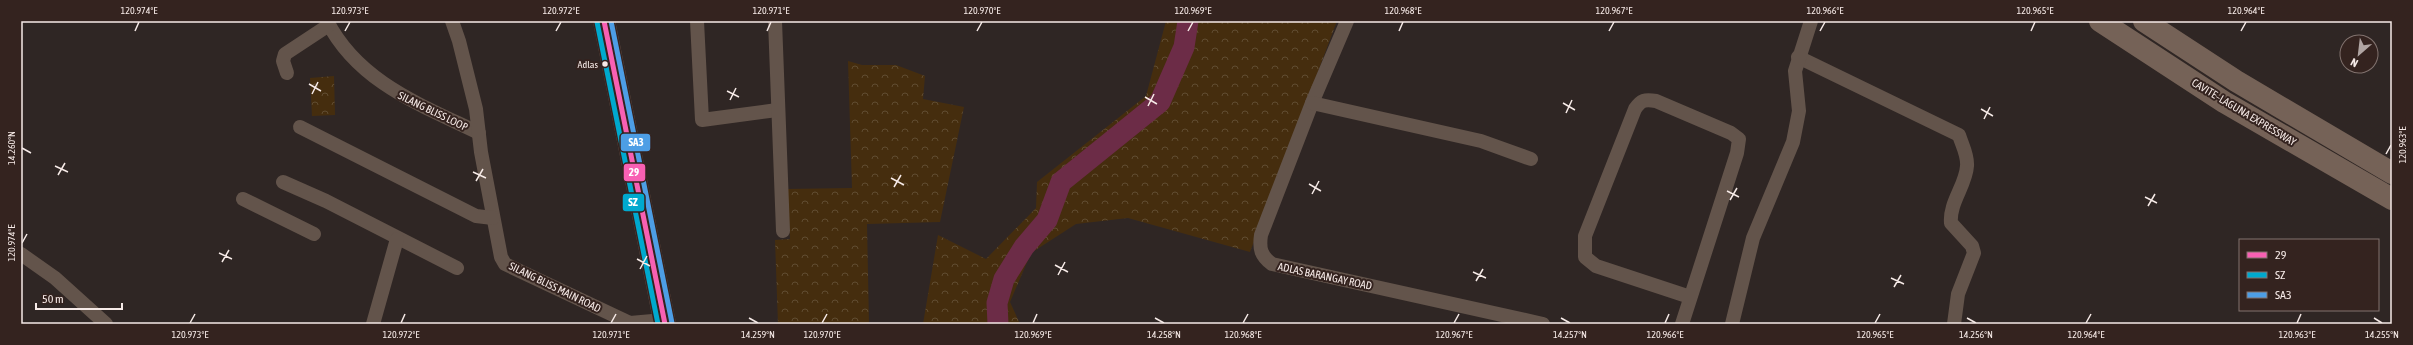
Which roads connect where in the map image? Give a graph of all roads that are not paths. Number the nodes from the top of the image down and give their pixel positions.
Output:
1 (452, 21) edge
2 (604, 21) edge
3 (697, 21) edge
4 (775, 21) edge
5 (1347, 21) edge
6 (1811, 21) edge
7 (2100, 21) edge
8 (2144, 21) edge
9 (328, 23) edge
10 (1798, 57) junction
11 (287, 73) dead end
12 (1312, 103) junction
13 (777, 110) junction
14 (300, 127) dead end
15 (479, 133) junction
16 (1531, 159) dead end
17 (2392, 173) edge
18 (283, 182) dead end
19 (243, 199) dead end
20 (2392, 199) edge
21 (493, 218) junction
22 (783, 231) dead end
23 (314, 234) dead end
24 (397, 239) junction
25 (21, 254) edge
26 (457, 268) dead end
27 (1690, 297) junction
28 (664, 322) edge
29 (106, 324) edge
30 (373, 324) edge
31 (1543, 324) edge
32 (1682, 324) edge
33 (1732, 324) edge
34 (1954, 324) edge

1 - 15 street, SILANG BLISS LOOP
2 - 28 main road
3 - 13 street
4 - 13 street
5 - 12 street, ADLAS BARANGAY ROAD
6 - 10 street
7 - 20 highway, CAVITE–LAGUNA EXPRESSWAY
8 - 17 highway, CAVITE–LAGUNA EXPRESSWAY
9 - 11 street
9 - 15 street, SILANG BLISS LOOP
10 - 33 street
10 - 34 street
12 - 16 street
12 - 31 street, ADLAS BARANGAY ROAD
13 - 22 street
14 - 21 street
15 - 21 street, SILANG BLISS MAIN ROAD
18 - 24 street
19 - 23 street
21 - 28 street, SILANG BLISS MAIN ROAD
24 - 26 street
24 - 30 street
25 - 29 street
27 - 27 street
27 - 32 street

